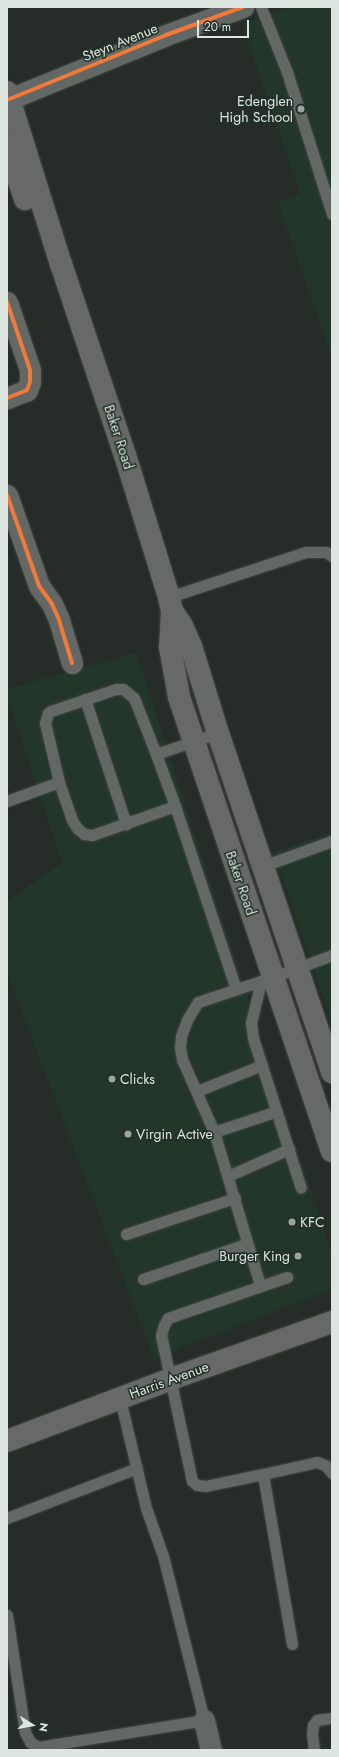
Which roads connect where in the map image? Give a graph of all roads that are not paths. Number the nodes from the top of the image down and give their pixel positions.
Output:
1 (242, 7) edge
2 (261, 7) edge
3 (218, 11) edge
4 (8, 97) edge
5 (7, 145) edge
6 (13, 174) edge
7 (332, 214) edge
8 (61, 264) junction
9 (7, 302) edge
10 (7, 398) edge
11 (7, 495) edge
12 (332, 556) edge
13 (170, 604) junction
14 (72, 663) dead end
15 (85, 699) junction
16 (218, 733) junction
17 (194, 742) junction
18 (156, 754) junction
19 (59, 782) junction
20 (7, 802) edge
21 (175, 806) junction
22 (126, 824) junction
23 (332, 841) edge
24 (263, 866) junction
25 (332, 955) edge
26 (297, 969) junction
27 (267, 979) junction
28 (236, 989) junction
29 (262, 1065) junction
30 (332, 1072) edge
31 (197, 1090) junction
32 (277, 1111) junction
33 (214, 1132) junction
34 (289, 1149) junction
35 (332, 1151) edge
36 (228, 1176) junction
37 (301, 1188) dead end
38 (235, 1198) junction
39 (126, 1234) dead end
40 (246, 1244) junction
41 (287, 1277) dead end
42 (143, 1279) dead end
43 (260, 1285) junction
44 (332, 1322) edge
45 (171, 1379) junction
46 (120, 1399) junction
47 (7, 1441) edge
48 (137, 1468) junction
49 (332, 1473) edge
50 (263, 1474) junction
51 (7, 1518) edge
52 (7, 1619) edge
53 (292, 1644) dead end
54 (332, 1718) edge
55 (204, 1720) junction
56 (211, 1750) edge
57 (314, 1750) edge

1 - 3 street, Steyn Avenue
2 - 7 lane
3 - 4 street, Steyn Avenue
4 - 8 main road, Baker Road
5 - 6 main road, Baker Road
6 - 8 main road, Baker Road
8 - 13 main road, Baker Road
9 - 10 street
11 - 14 street
12 - 13 lane
13 - 16 main road, Baker Road
13 - 17 main road, Baker Road
15 - 18 lane
15 - 19 lane
15 - 22 lane
16 - 17 lane
16 - 24 main road, Baker Road
17 - 18 lane
17 - 27 main road, Baker Road
18 - 21 lane
19 - 20 lane
19 - 22 lane
21 - 22 lane
21 - 28 lane
23 - 24 lane
24 - 26 main road, Baker Road
25 - 26 lane
26 - 27 lane
26 - 30 main road, Baker Road
27 - 28 lane
27 - 29 lane
27 - 35 main road, Baker Road
28 - 31 lane
29 - 31 lane
29 - 32 lane
31 - 33 lane
32 - 33 lane
32 - 34 lane
33 - 36 lane
34 - 36 lane
34 - 37 lane
36 - 38 lane
38 - 39 lane
38 - 40 lane
40 - 42 lane
40 - 43 lane
41 - 43 lane
43 - 45 lane
44 - 45 main road, Harris Avenue
45 - 46 main road, Harris Avenue
45 - 50 lane
46 - 47 main road, Harris Avenue
46 - 48 lane
48 - 51 lane
48 - 55 lane
49 - 50 lane
50 - 53 lane
52 - 55 lane
54 - 57 lane
55 - 56 street

